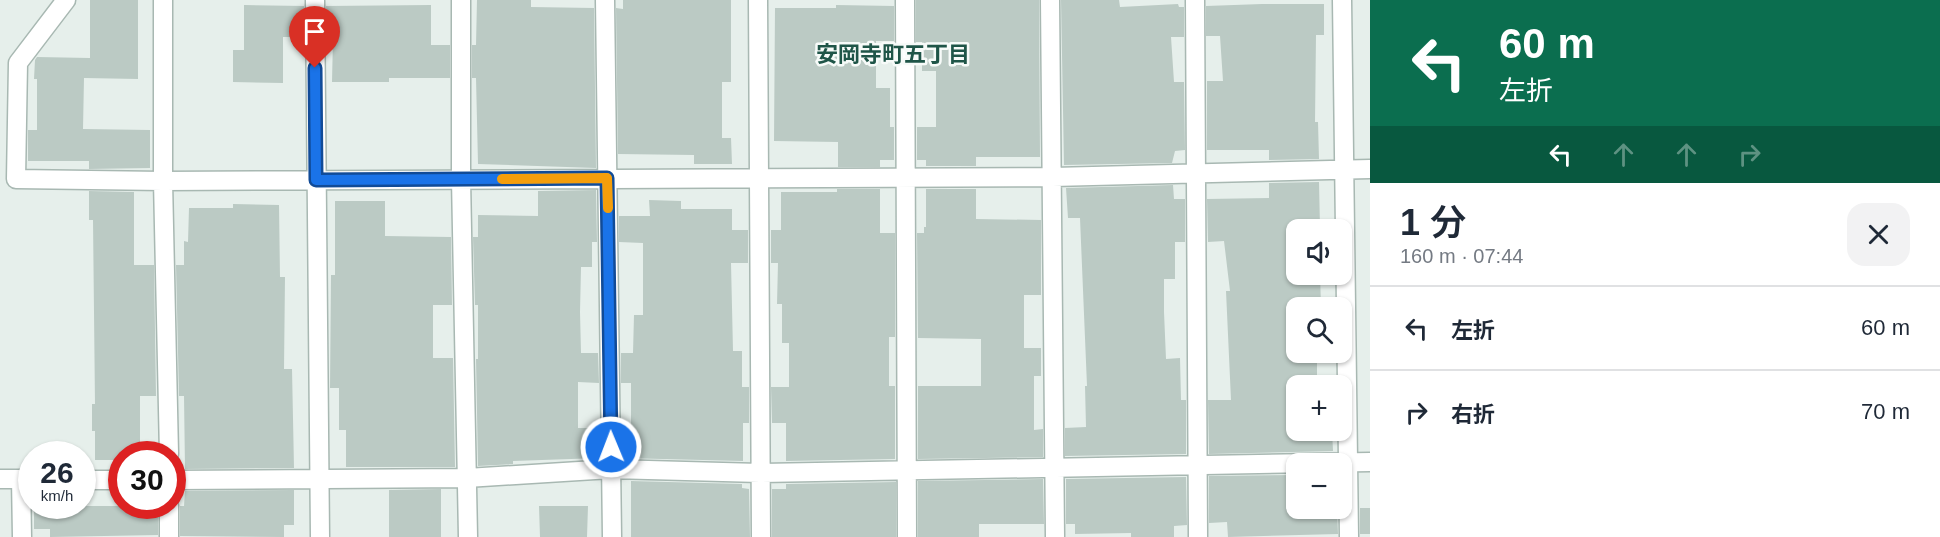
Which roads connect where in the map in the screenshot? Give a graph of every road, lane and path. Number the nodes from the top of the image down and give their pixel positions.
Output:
1 (66, 0) edge
2 (163, 0) edge
3 (315, 0) edge
4 (461, 0) edge
5 (605, 0) edge
6 (758, 0) edge
7 (905, 0) edge
8 (1050, 0) edge
9 (1195, 0) edge
10 (1342, 0) edge
11 (1344, 169) junction
12 (1370, 169) edge
13 (1197, 175) junction
14 (906, 177) junction
15 (1053, 177) junction
16 (607, 178) junction
17 (760, 178) junction
18 (461, 179) junction
19 (316, 180) junction
20 (164, 181) junction
21 (169, 441) edge
22 (1348, 453) edge
23 (1352, 462) edge
24 (1370, 462) edge
25 (1286, 463) edge
26 (1195, 465) junction
27 (1054, 467) junction
28 (611, 469) junction
29 (905, 469) junction
30 (760, 473) junction
31 (466, 478) junction
32 (0, 479) edge
33 (18, 479) edge
34 (186, 480) edge
35 (320, 480) junction
36 (23, 519) edge
37 (169, 519) edge
38 (1349, 519) edge
39 (22, 537) edge
40 (169, 537) edge
41 (320, 537) edge
42 (468, 537) edge
43 (612, 537) edge
44 (761, 537) edge
45 (907, 537) edge
46 (1055, 537) edge
47 (1198, 537) edge
48 (1349, 537) edge

1 - 20 street
2 - 20 street
3 - 19 street
4 - 18 street
5 - 16 street
6 - 17 street
7 - 14 street
8 - 15 street
9 - 13 street
10 - 11 street
11 - 12 street
11 - 13 street
11 - 22 street
13 - 15 street
13 - 26 street
14 - 15 street
14 - 17 street
14 - 29 street
15 - 27 street
16 - 17 street
16 - 18 street
16 - 28 street
17 - 30 street
18 - 19 street
18 - 31 street
19 - 20 street
19 - 35 street
20 - 21 street
23 - 24 street
25 - 26 street
26 - 27 street
26 - 47 street
27 - 29 street
27 - 46 street
28 - 30 street
28 - 31 street
28 - 43 street
29 - 30 street
29 - 45 street
30 - 44 street
31 - 35 street
31 - 42 street
32 - 33 street
34 - 35 street
35 - 41 street
36 - 39 street
37 - 40 street
38 - 48 street

